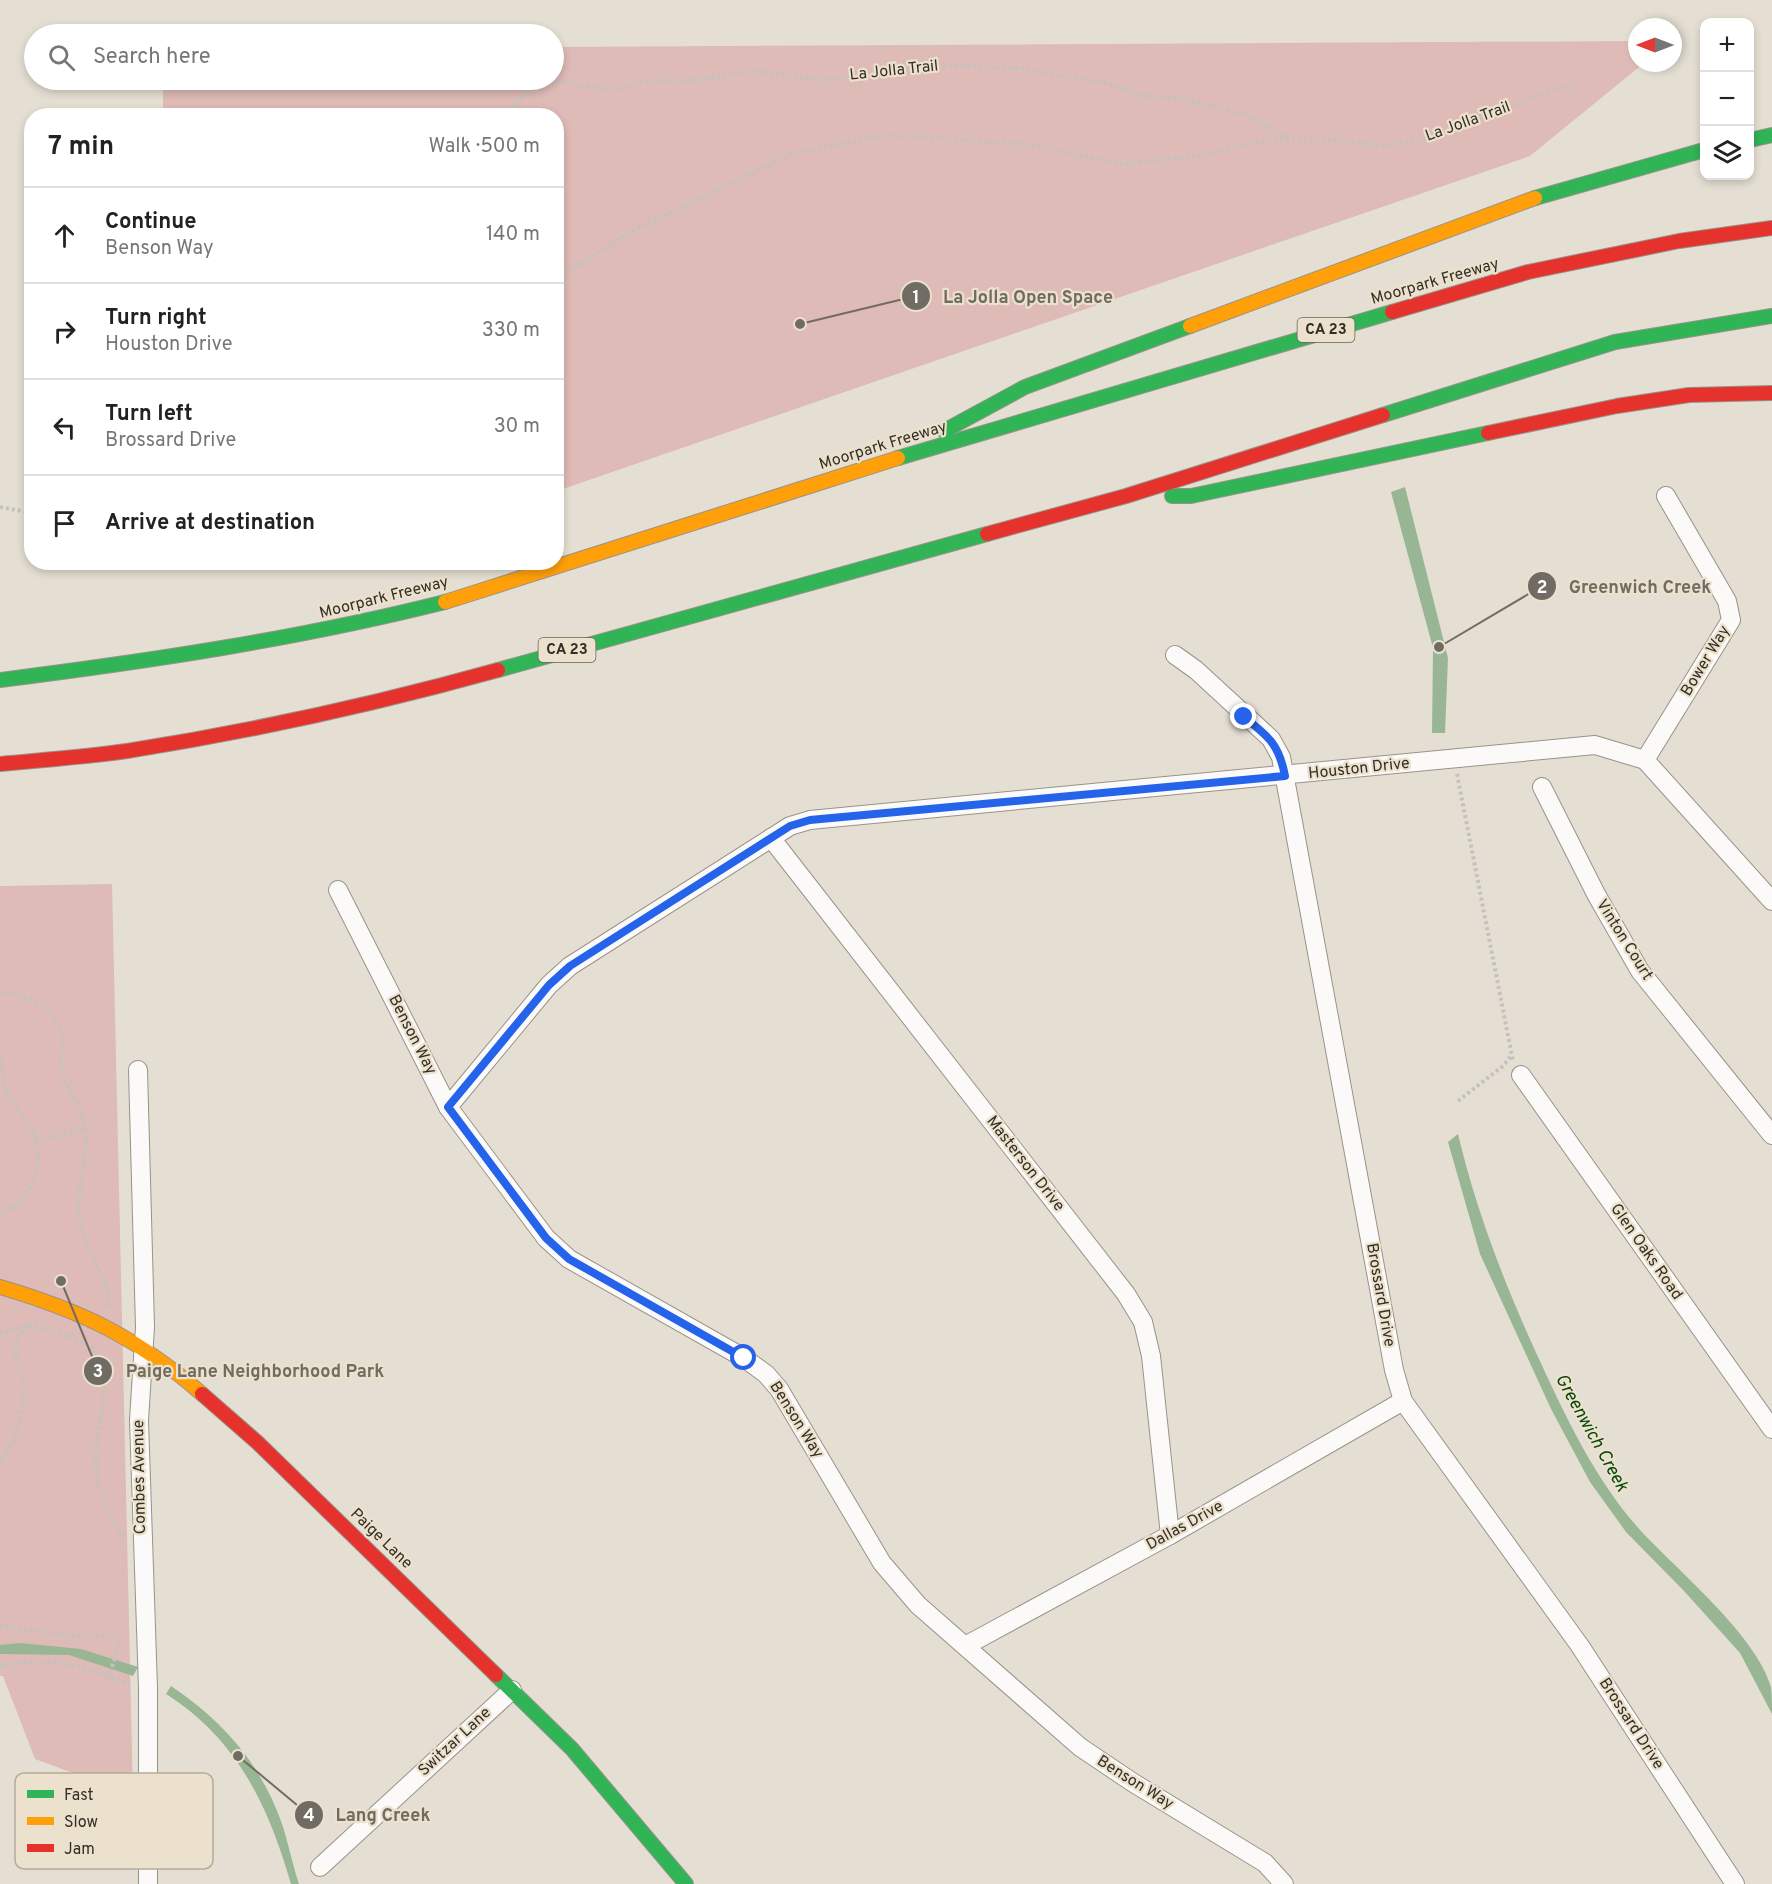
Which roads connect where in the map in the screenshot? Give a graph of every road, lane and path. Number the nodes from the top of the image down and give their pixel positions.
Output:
1 (564, 81) edge
2 (1574, 85) dead end
3 (531, 90) edge
4 (509, 108) edge
5 (1772, 135) edge
6 (1289, 139) junction
7 (1754, 139) edge
8 (1700, 151) edge
9 (1772, 228) edge
10 (564, 274) edge
11 (1772, 316) edge
12 (1772, 393) edge
13 (888, 461) junction
14 (1126, 496) junction
15 (1666, 496) dead end
16 (0, 507) edge
17 (24, 512) edge
18 (564, 564) edge
19 (545, 570) edge
20 (1175, 656) dead end
21 (0, 680) edge
22 (1453, 759) junction
23 (1645, 760) junction
24 (0, 764) edge
25 (1285, 776) junction
26 (1542, 787) dead end
27 (771, 838) junction
28 (338, 890) dead end
29 (1772, 901) edge
30 (0, 992) edge
31 (0, 1052) edge
32 (1511, 1056) junction
33 (138, 1070) dead end
34 (1519, 1072) joint
35 (1458, 1101) dead end
36 (448, 1107) junction
37 (85, 1129) junction
38 (1772, 1135) edge
39 (35, 1141) junction
40 (0, 1214) edge
41 (0, 1287) edge
42 (30, 1325) junction
43 (105, 1325) junction
44 (0, 1333) edge
45 (144, 1347) junction
46 (1403, 1401) junction
47 (1772, 1429) edge
48 (0, 1463) edge
49 (1170, 1535) junction
50 (131, 1547) dead end
51 (0, 1626) edge
52 (965, 1646) junction
53 (0, 1667) edge
54 (110, 1674) junction
55 (148, 1688) junction
56 (512, 1690) junction
57 (148, 1773) edge
58 (320, 1867) dead end
59 (686, 1884) edge
60 (1284, 1884) edge
61 (1735, 1884) edge

1 - 6 path, La Jolla Trail
2 - 6 path, La Jolla Trail
3 - 4 path, La Jolla Trail
5 - 7 main road
6 - 10 path, La Jolla Trail
8 - 13 main road
9 - 13 main road, Moorpark Freeway / CA 23
11 - 14 main road, CA 23
12 - 14 main road
13 - 18 main road, Moorpark Freeway / CA 23
14 - 24 main road, CA 23
15 - 23 street, Bower Way
16 - 17 path
19 - 21 main road, Moorpark Freeway / CA 23
20 - 25 street, Brossard Drive
22 - 23 street, Houston Drive
22 - 25 street, Houston Drive
22 - 32 path
23 - 29 street
25 - 27 street, Houston Drive
25 - 46 street, Brossard Drive
26 - 38 street, Vinton Court
27 - 36 street, Houston Drive
27 - 49 street, Masterson Drive
28 - 36 street, Benson Way
30 - 37 path
31 - 39 path
32 - 34 path
32 - 35 path
33 - 45 street, Combes Avenue
34 - 47 street, Glen Oaks Road
36 - 52 street, Benson Way
37 - 39 path
37 - 43 path
39 - 40 path
41 - 43 main road, Paige Lane
42 - 44 path
42 - 48 path
42 - 50 path
43 - 45 main road, Paige Lane
45 - 55 street, Combes Avenue
45 - 56 main road, Paige Lane
46 - 49 street, Dallas Drive
46 - 61 street, Brossard Drive
49 - 52 street, Dallas Drive
51 - 54 path
52 - 60 street, Benson Way
53 - 54 path
54 - 55 path
55 - 57 street, Combes Avenue
56 - 58 street, Switzar Lane
56 - 59 main road, Paige Lane

